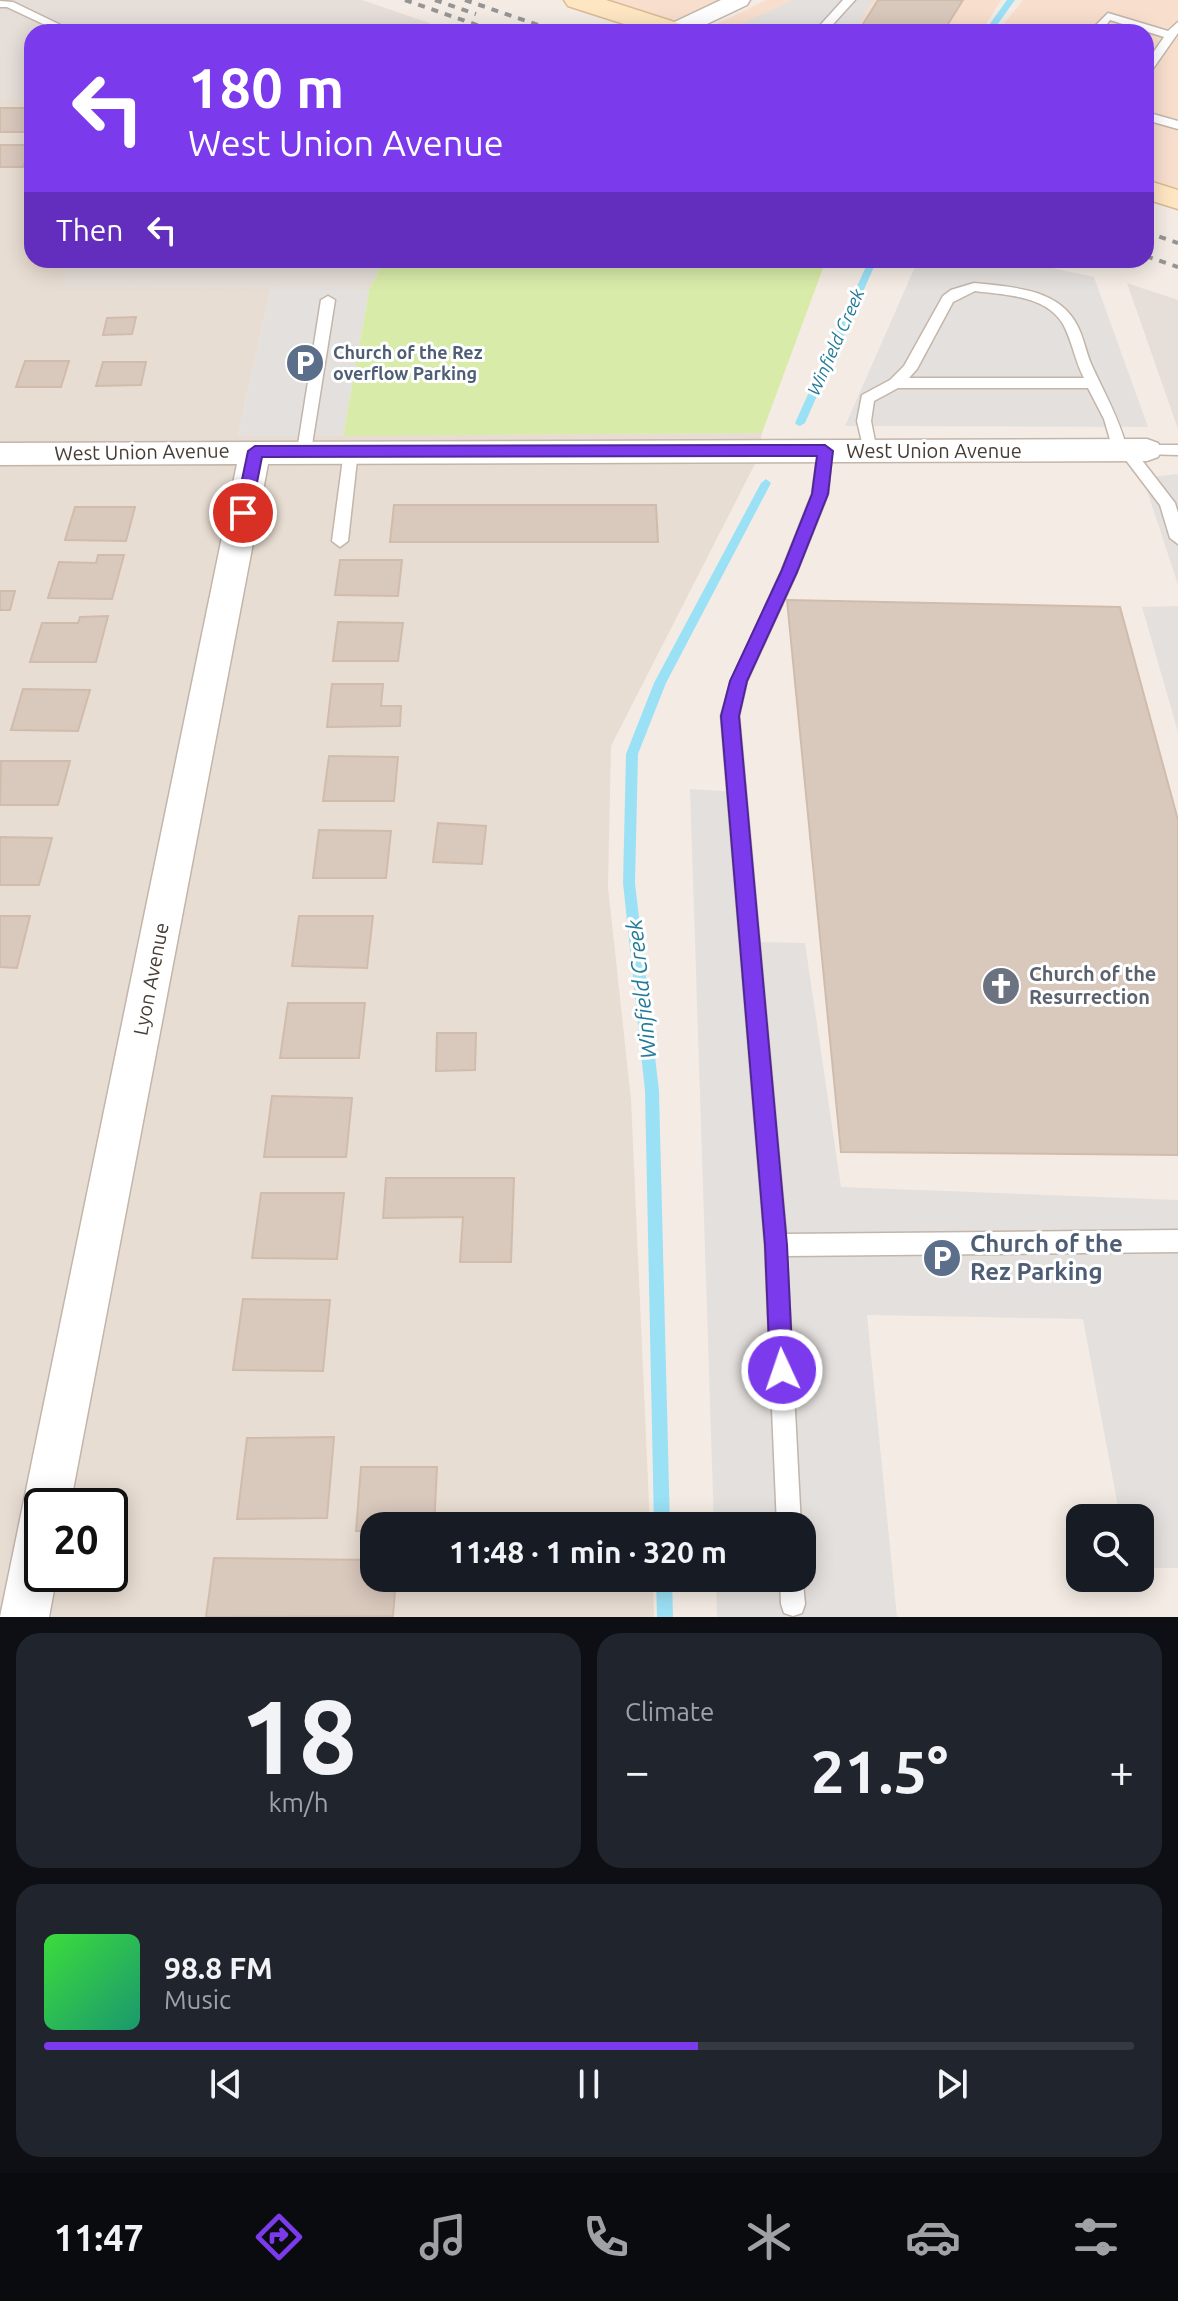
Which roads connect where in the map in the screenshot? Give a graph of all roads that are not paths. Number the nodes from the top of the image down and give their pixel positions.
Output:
1 (578, 0) edge
2 (739, 0) edge
3 (849, 0) edge
4 (0, 4) edge
5 (52, 24) edge
6 (654, 24) edge
7 (690, 24) edge
8 (827, 24) edge
9 (1102, 24) edge
10 (1146, 24) edge
11 (1154, 26) edge
12 (1174, 30) edge
13 (1154, 59) edge
14 (1154, 118) edge
15 (1178, 125) edge
16 (1154, 192) edge
17 (1178, 200) edge
18 (328, 300) dead end
19 (895, 383) junction
20 (1093, 383) junction
21 (1131, 450) junction
22 (1178, 450) edge
23 (255, 451) junction
24 (304, 451) junction
25 (351, 451) junction
26 (825, 451) junction
27 (870, 451) junction
28 (0, 454) edge
29 (1178, 538) edge
30 (340, 541) dead end
31 (1178, 1241) edge
32 (776, 1245) junction
33 (50, 1488) edge
34 (788, 1512) edge
35 (29, 1592) edge
36 (793, 1592) edge
37 (793, 1604) dead end
38 (24, 1617) edge

1 - 6 street
2 - 7 street
3 - 8 lane
4 - 5 lane
9 - 10 lane
11 - 12 lane
12 - 13 lane
14 - 15 lane
16 - 17 street
18 - 24 lane
19 - 20 lane
19 - 20 lane
19 - 27 lane
20 - 21 lane
21 - 22 lane
21 - 27 street, West Union Avenue
21 - 29 lane
23 - 24 street, West Union Avenue
23 - 28 street, West Union Avenue
23 - 33 street, Lyon Avenue
24 - 25 street, West Union Avenue
25 - 26 street, West Union Avenue
25 - 30 lane
26 - 27 street, West Union Avenue
26 - 32 lane
31 - 32 lane
32 - 34 lane
35 - 38 street
36 - 37 lane

